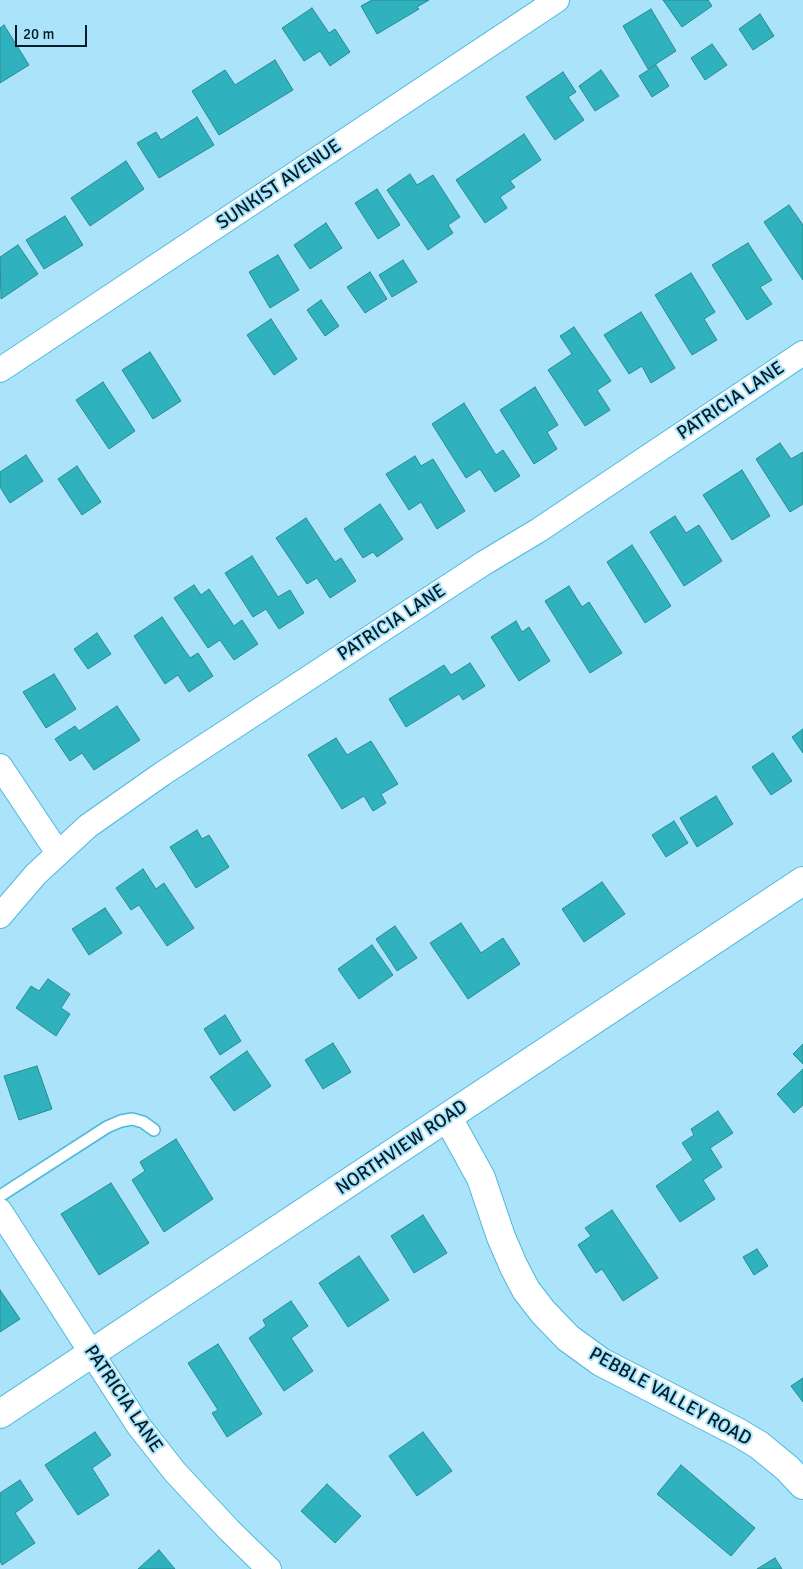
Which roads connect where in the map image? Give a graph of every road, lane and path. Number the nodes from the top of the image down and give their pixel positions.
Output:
1 (557, 0) edge
2 (803, 353) edge
3 (0, 370) edge
4 (0, 766) edge
5 (58, 853) junction
6 (803, 881) edge
7 (0, 916) edge
8 (448, 1118) junction
9 (154, 1130) dead end
10 (0, 1196) edge
11 (0, 1211) edge
12 (92, 1354) junction
13 (0, 1414) edge
14 (803, 1485) edge
15 (269, 1569) edge

1 - 3 street, SUNKIST AVENUE
2 - 5 street, PATRICIA LANE
4 - 5 street
5 - 7 street, PATRICIA LANE
6 - 8 street, NORTHVIEW ROAD
8 - 12 street, NORTHVIEW ROAD
8 - 14 street, PEBBLE VALLEY ROAD
9 - 10 lane
11 - 12 street, PATRICIA LANE
12 - 13 street, NORTHVIEW ROAD
12 - 15 street, PATRICIA LANE

